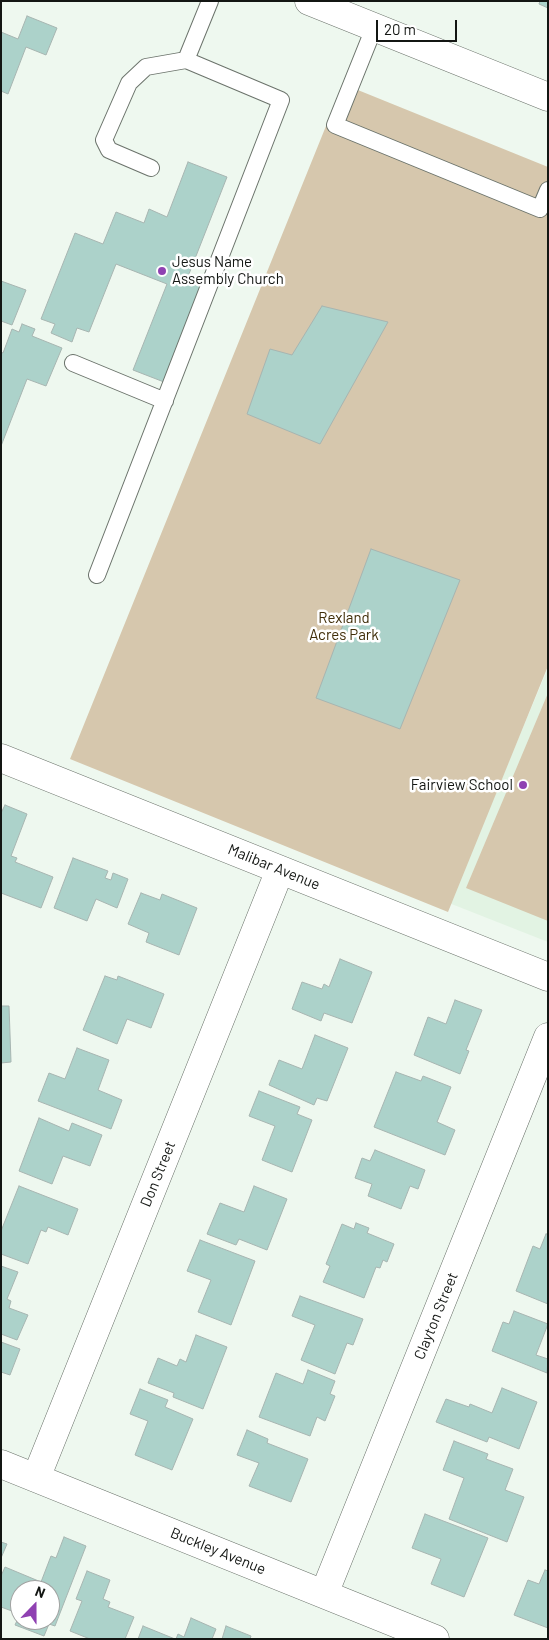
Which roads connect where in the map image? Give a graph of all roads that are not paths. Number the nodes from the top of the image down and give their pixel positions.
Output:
1 (210, 1) edge
2 (309, 1) edge
3 (374, 28) junction
4 (186, 60) junction
5 (548, 97) edge
6 (151, 168) dead end
7 (548, 190) edge
8 (73, 364) dead end
9 (165, 401) junction
10 (97, 575) dead end
11 (1, 758) edge
12 (280, 870) junction
13 (548, 977) edge
14 (548, 1037) edge
15 (1, 1464) edge
16 (36, 1478) junction
17 (324, 1594) junction
18 (435, 1639) edge

1 - 4 lane
2 - 3 street
3 - 5 street
3 - 7 lane
4 - 6 lane
4 - 9 lane
8 - 9 lane
9 - 10 lane
11 - 12 street, Malibar Avenue
12 - 13 street, Malibar Avenue
12 - 16 street, Don Street
14 - 17 street, Clayton Street
15 - 16 street, Buckley Avenue
16 - 17 street, Buckley Avenue
17 - 18 street, Buckley Avenue

